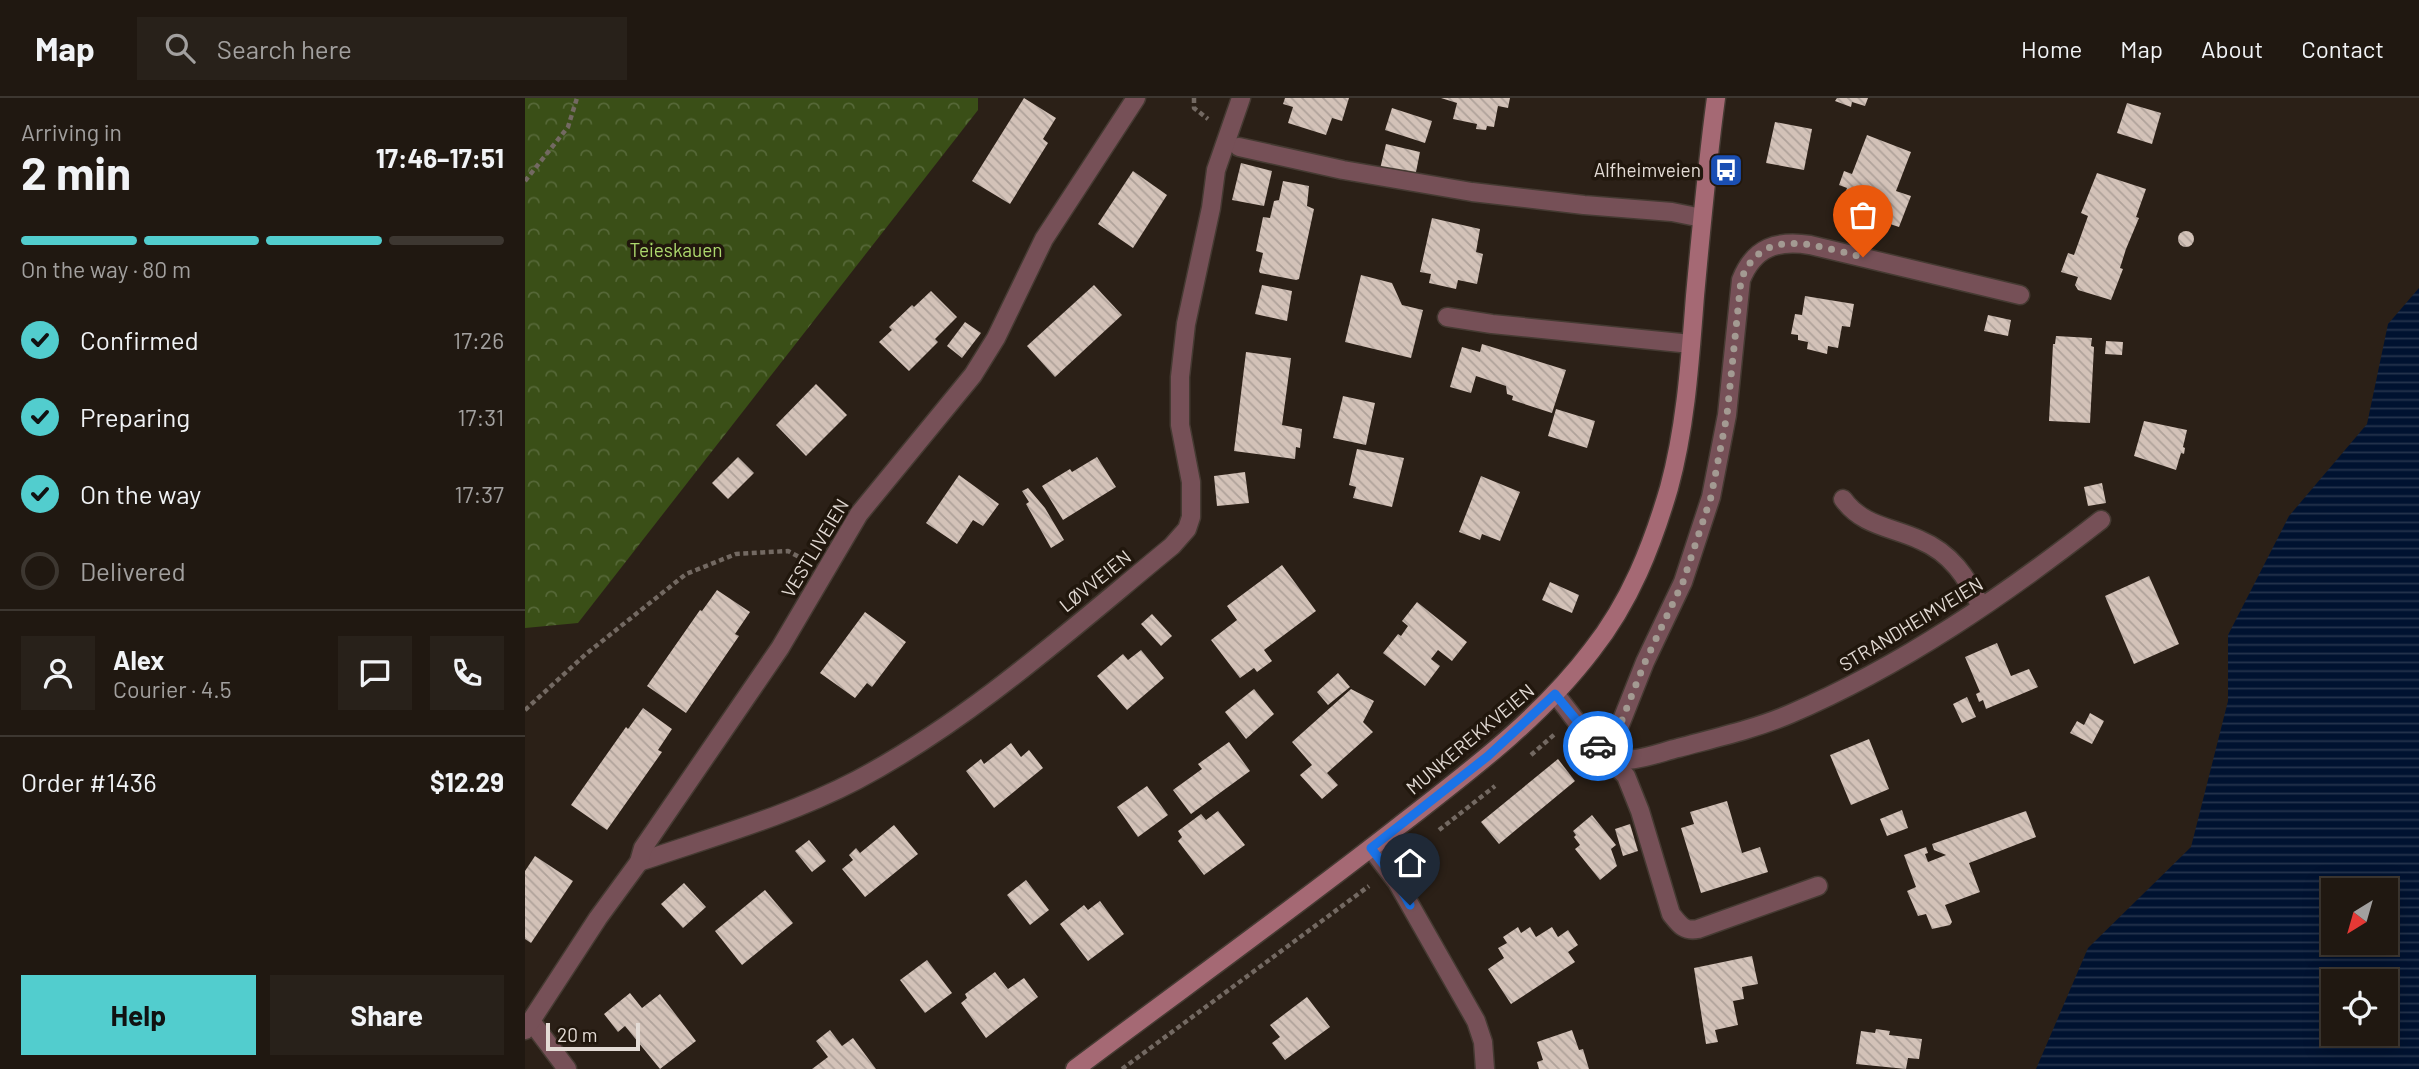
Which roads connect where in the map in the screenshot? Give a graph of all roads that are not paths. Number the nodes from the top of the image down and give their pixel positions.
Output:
1 (1136, 98) edge
2 (1241, 98) edge
3 (1716, 98) edge
4 (1239, 147) dead end
5 (1702, 218) junction
6 (2020, 295) dead end
7 (1447, 317) dead end
8 (1691, 344) junction
9 (1843, 499) dead end
10 (2101, 520) dead end
11 (1981, 607) junction
12 (1555, 694) junction
13 (1605, 755) junction
14 (1371, 848) junction
15 (639, 862) junction
16 (1818, 886) dead end
17 (528, 1026) edge
18 (567, 1069) edge
19 (1075, 1069) edge
20 (1485, 1069) edge

1 - 15 street, VESTLIVEIEN
2 - 15 street, LØVVEIEN
3 - 5 main road, MUNKEREKKVEIEN
4 - 5 street
5 - 8 main road, MUNKEREKKVEIEN
6 - 13 street
7 - 8 street
8 - 12 main road, MUNKEREKKVEIEN
9 - 11 street
10 - 11 street, STRANDHEIMVEIEN
11 - 13 street, STRANDHEIMVEIEN
12 - 13 street
12 - 14 main road, MUNKEREKKVEIEN
13 - 16 street
14 - 19 main road, MUNKEREKKVEIEN
14 - 20 street
15 - 17 street, VESTLIVEIEN
17 - 18 street, VESTLIVEIEN

